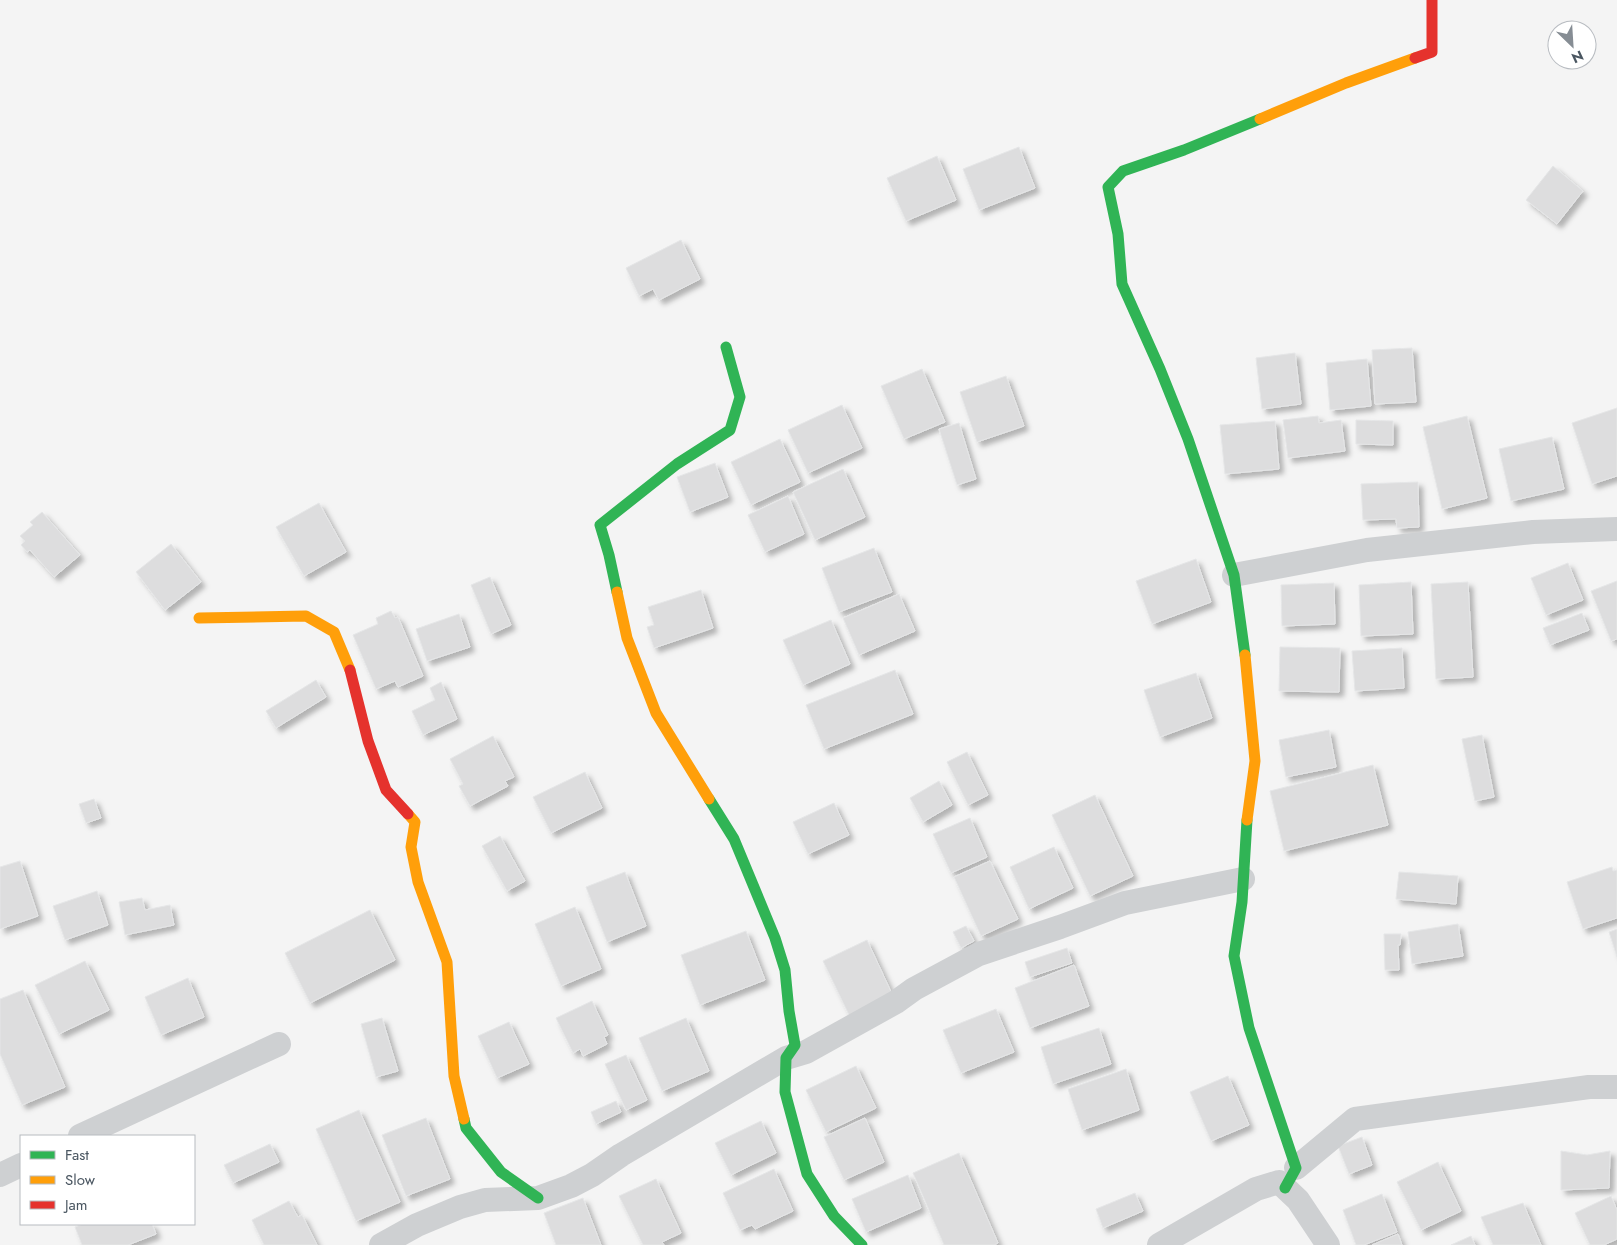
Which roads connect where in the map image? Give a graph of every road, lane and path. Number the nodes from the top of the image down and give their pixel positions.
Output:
1 (1432, 0) edge
2 (726, 346) dead end
3 (1617, 529) edge
4 (1234, 575) junction
5 (199, 618) dead end
6 (1243, 879) junction
7 (279, 1044) dead end
8 (786, 1058) junction
9 (1617, 1087) edge
10 (82, 1135) edge
11 (20, 1165) edge
12 (0, 1175) edge
13 (1290, 1178) junction
14 (538, 1198) junction
15 (381, 1245) edge
16 (862, 1245) edge
17 (1159, 1245) edge
18 (1328, 1245) edge

1 - 4 street
2 - 8 street
3 - 4 street
4 - 6 street
5 - 14 street
6 - 8 street
6 - 13 street
7 - 10 street
8 - 14 street
8 - 16 street
9 - 13 street
11 - 12 street
13 - 17 street
13 - 18 street
14 - 15 street

